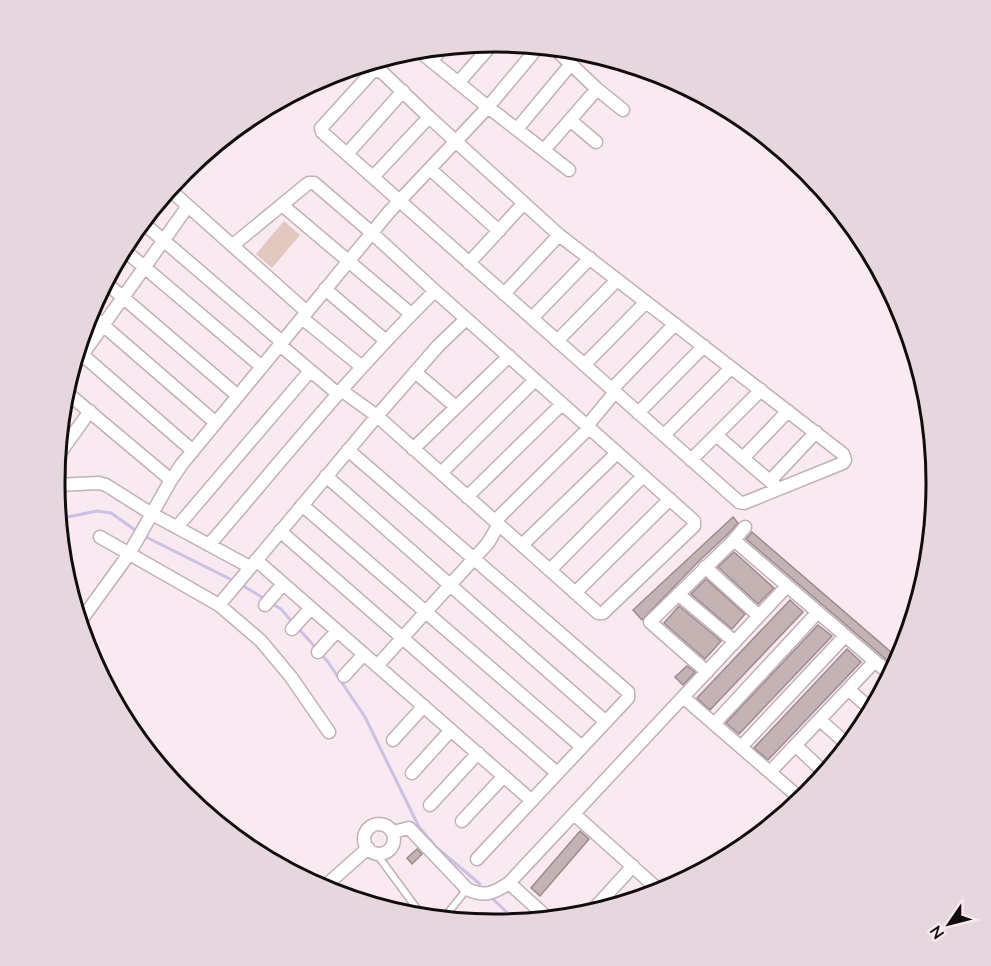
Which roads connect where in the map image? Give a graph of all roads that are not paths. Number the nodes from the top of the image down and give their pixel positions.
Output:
1 (485, 52) edge
2 (532, 54) edge
3 (435, 57) edge
4 (428, 58) edge
5 (565, 58) edge
6 (431, 61) junction
7 (571, 64) junction
8 (458, 83) junction
9 (597, 89) junction
10 (403, 91) junction
11 (488, 107) junction
12 (623, 110) dead end
13 (429, 117) junction
14 (570, 120) junction
15 (517, 129) junction
16 (457, 141) junction
17 (596, 142) dead end
18 (544, 150) junction
19 (347, 154) junction
20 (430, 169) junction
21 (569, 170) dead end
22 (373, 177) junction
23 (176, 195) edge
24 (399, 201) junction
25 (524, 203) junction
26 (282, 205) junction
27 (188, 206) junction
28 (149, 228) edge
29 (499, 231) junction
30 (372, 233) junction
31 (559, 236) junction
32 (164, 241) junction
33 (233, 245) junction
34 (131, 256) edge
35 (590, 258) junction
36 (349, 260) junction
37 (469, 263) junction
38 (145, 268) junction
39 (617, 280) junction
40 (112, 288) edge
41 (325, 289) junction
42 (435, 291) junction
43 (504, 294) junction
44 (124, 298) junction
45 (646, 302) junction
46 (411, 314) junction
47 (305, 315) junction
48 (531, 318) junction
49 (466, 319) junction
50 (97, 320) edge
51 (675, 324) junction
52 (104, 325) junction
53 (386, 341) junction
54 (557, 341) junction
55 (89, 342) edge
56 (281, 344) junction
57 (704, 346) junction
58 (85, 356) edge
59 (509, 356) junction
60 (584, 365) junction
61 (261, 367) junction
62 (362, 367) junction
63 (731, 368) junction
64 (310, 371) junction
65 (415, 372) junction
66 (535, 380) junction
67 (760, 390) junction
68 (613, 391) junction
69 (339, 392) junction
70 (238, 396) junction
71 (73, 398) edge
72 (562, 404) junction
73 (456, 407) junction
74 (90, 411) junction
75 (788, 411) junction
76 (638, 412) junction
77 (376, 416) junction
78 (216, 423) junction
79 (588, 427) junction
80 (816, 432) junction
81 (664, 435) junction
82 (716, 435) junction
83 (67, 443) edge
84 (413, 449) junction
85 (348, 450) junction
86 (193, 451) junction
87 (617, 453) junction
88 (743, 458) junction
89 (691, 460) junction
90 (441, 473) junction
91 (326, 476) junction
92 (643, 476) junction
93 (171, 480) junction
94 (65, 484) edge
95 (774, 485) junction
96 (467, 497) junction
97 (670, 499) junction
98 (302, 505) junction
99 (152, 514) junction
100 (497, 523) junction
101 (177, 527) junction
102 (745, 527) dead end
103 (280, 531) junction
104 (100, 537) dead end
105 (734, 540) junction
106 (209, 545) junction
107 (522, 545) junction
108 (129, 554) junction
109 (474, 559) junction
110 (253, 563) junction
111 (705, 567) junction
112 (550, 570) junction
113 (283, 584) junction
114 (450, 585) junction
115 (788, 586) junction
116 (576, 593) junction
117 (678, 594) junction
118 (219, 605) junction
119 (265, 605) dead end
120 (311, 608) junction
121 (426, 612) junction
122 (818, 612) junction
123 (86, 614) edge
124 (759, 616) junction
125 (292, 629) dead end
126 (337, 631) junction
127 (845, 636) junction
128 (403, 638) junction
129 (735, 642) junction
130 (318, 652) dead end
131 (364, 654) junction
132 (875, 661) junction
133 (378, 666) junction
134 (884, 669) edge
135 (707, 672) junction
136 (344, 676) dead end
137 (849, 690) junction
138 (683, 697) junction
139 (865, 704) edge
140 (424, 706) junction
141 (820, 720) junction
142 (606, 722) junction
143 (714, 724) junction
144 (451, 730) junction
145 (329, 732) dead end
146 (841, 739) edge
147 (393, 740) dead end
148 (796, 746) junction
149 (582, 747) junction
150 (741, 747) junction
151 (477, 753) junction
152 (819, 767) edge
153 (412, 772) dead end
154 (770, 772) junction
155 (557, 774) junction
156 (504, 776) junction
157 (794, 793) edge
158 (532, 801) junction
159 (430, 805) dead end
160 (574, 814) junction
161 (462, 821) dead end
162 (393, 832) junction
163 (372, 851) junction
164 (477, 859) dead end
165 (633, 866) junction
166 (331, 881) edge
167 (509, 883) junction
168 (652, 884) edge
169 (467, 889) junction
170 (602, 900) edge
171 (414, 905) edge
172 (449, 911) edge
173 (540, 911) edge

1 - 8 street
2 - 11 street
3 - 6 street
4 - 6 street
5 - 7 street
6 - 8 street
7 - 9 street
7 - 15 street
8 - 11 street
9 - 12 street
9 - 14 street
10 - 13 street
10 - 19 street
10 - 19 street
11 - 15 street
11 - 16 street
13 - 16 street
13 - 22 street
14 - 17 street
14 - 18 street
15 - 18 street
16 - 20 street
16 - 25 street
18 - 21 street
19 - 22 street
20 - 24 street
20 - 29 street
22 - 24 street
23 - 27 street
24 - 30 street
24 - 37 street
25 - 29 street
25 - 31 street
26 - 30 street
26 - 33 street
26 - 36 street
27 - 32 street
27 - 33 street
28 - 32 street
29 - 37 street
30 - 36 street
30 - 42 street
31 - 35 street
31 - 43 street
32 - 38 street
32 - 56 street
33 - 47 street
34 - 38 street
35 - 39 street
35 - 48 street
36 - 41 street
36 - 46 street
37 - 43 street
38 - 44 street
38 - 61 street
39 - 45 street
39 - 54 street
40 - 44 street
41 - 47 street
41 - 53 street
42 - 46 street
42 - 49 street
43 - 48 street
44 - 52 street
44 - 70 street
45 - 51 street
45 - 60 street
46 - 53 street
47 - 56 street
47 - 62 street
48 - 54 street
49 - 59 street
49 - 65 street
50 - 52 street
51 - 57 street
51 - 68 street
52 - 55 street
52 - 78 street
53 - 62 street
54 - 60 street
56 - 61 street
56 - 64 street
57 - 63 street
57 - 76 street
58 - 86 street
59 - 66 street
59 - 73 street
60 - 68 street
61 - 70 street
62 - 69 street
63 - 67 street
63 - 81 street
64 - 69 street
64 - 101 street
65 - 73 street
65 - 77 street
66 - 72 street
66 - 90 street
67 - 75 street
67 - 82 street
68 - 76 street
68 - 79 street
69 - 77 street
69 - 106 street
70 - 78 street
71 - 74 street
72 - 79 street
72 - 96 street
73 - 84 street
74 - 83 street
74 - 93 street
75 - 80 street
75 - 88 street
76 - 81 street
77 - 84 street
77 - 85 street
78 - 86 street
79 - 87 street
79 - 100 street
80 - 95 street
80 - 95 street
81 - 89 street
82 - 88 street
82 - 89 street
84 - 90 street
85 - 91 street
85 - 109 street
86 - 93 street
87 - 92 street
87 - 107 street
88 - 95 street
89 - 95 street
90 - 96 street
91 - 98 street
91 - 114 street
92 - 97 street
92 - 112 street
93 - 99 street
94 - 99 street
96 - 100 street
97 - 116 street
97 - 116 street
98 - 103 street
98 - 121 street
99 - 101 street
99 - 108 street
100 - 107 street
100 - 109 street
101 - 106 street
102 - 105 street
103 - 110 street
103 - 128 street
104 - 108 street
105 - 111 street
105 - 115 street
106 - 110 street
107 - 112 street
108 - 118 street
108 - 123 street
109 - 114 street
109 - 142 street
110 - 113 street
110 - 118 street
111 - 117 street
111 - 124 street
112 - 116 street
113 - 119 street
113 - 120 street
114 - 121 street
114 - 142 street
115 - 122 street
115 - 124 street
117 - 129 street
117 - 135 street
118 - 145 street
120 - 125 street
120 - 126 street
121 - 128 street
121 - 149 street
122 - 127 street
122 - 143 street
124 - 129 street
126 - 130 street
126 - 131 street
127 - 132 street
127 - 150 street
128 - 133 street
128 - 155 street
129 - 135 street
131 - 133 street
131 - 136 street
132 - 134 street
132 - 137 street
133 - 140 street
135 - 138 street
137 - 139 street
137 - 141 street
138 - 143 street
138 - 160 street
140 - 144 street
140 - 147 street
141 - 146 street
141 - 148 street
142 - 149 street
143 - 150 street
144 - 151 street
144 - 153 street
148 - 152 street
148 - 154 street
149 - 155 street
150 - 154 street
151 - 156 street
151 - 159 street
154 - 157 street
155 - 158 street
156 - 158 street
156 - 161 street
158 - 164 street
160 - 165 street
160 - 167 street
162 - 163 street
162 - 163 street
162 - 169 street
163 - 166 street
163 - 171 lane
165 - 168 street
165 - 170 street
167 - 169 street
167 - 173 street
169 - 172 lane

